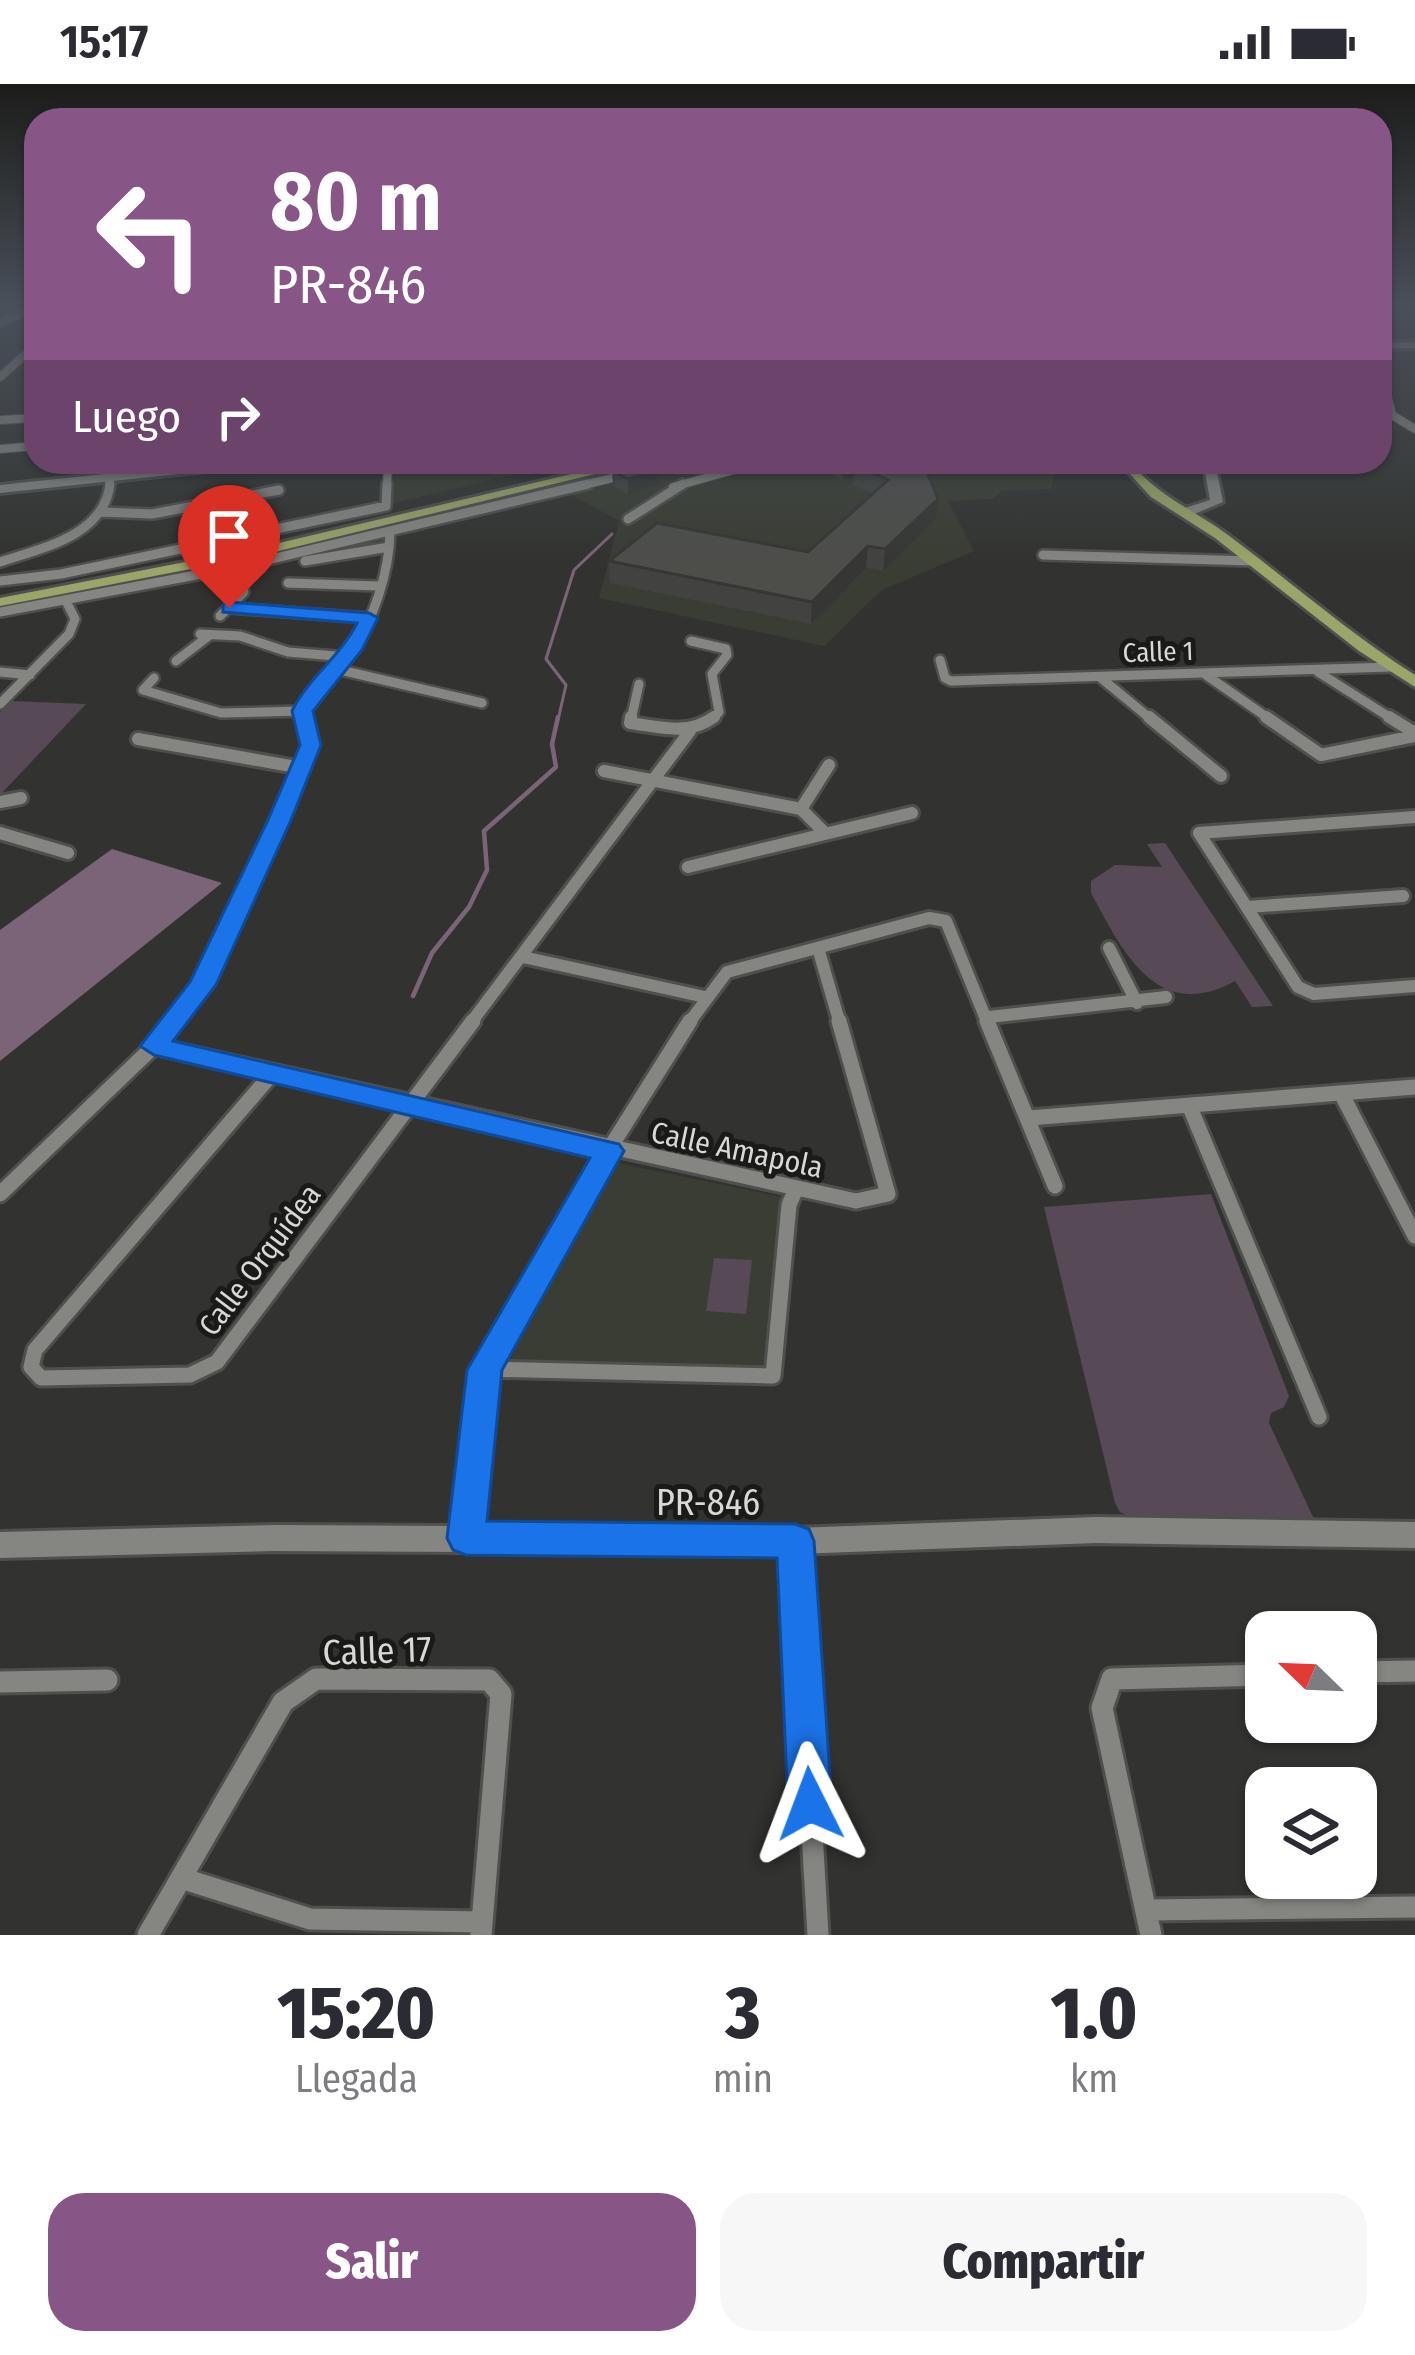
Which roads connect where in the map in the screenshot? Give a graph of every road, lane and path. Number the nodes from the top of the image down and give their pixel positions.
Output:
1 (110, 474) edge
2 (145, 474) edge
3 (387, 474) edge
4 (553, 474) edge
5 (588, 474) edge
6 (628, 474) edge
7 (670, 474) edge
8 (716, 474) edge
9 (1133, 474) edge
10 (1211, 474) edge
11 (109, 478) junction
12 (684, 482) junction
13 (0, 489) edge
14 (278, 490) dead end
15 (1217, 502) junction
16 (101, 512) junction
17 (1187, 512) junction
18 (628, 519) dead end
19 (390, 532) junction
20 (1216, 532) junction
21 (389, 547) junction
22 (1043, 555) dead end
23 (1252, 560) junction
24 (0, 562) edge
25 (278, 567) dead end
26 (0, 581) edge
27 (288, 583) dead end
28 (378, 586) junction
29 (244, 592) dead end
30 (0, 597) edge
31 (67, 601) junction
32 (0, 612) edge
33 (369, 618) junction
34 (691, 640) dead end
35 (347, 656) junction
36 (940, 660) dead end
37 (176, 661) dead end
38 (1391, 667) junction
39 (336, 668) junction
40 (0, 672) edge
41 (1318, 672) junction
42 (30, 675) junction
43 (1205, 675) junction
44 (154, 677) dead end
45 (1100, 678) junction
46 (1415, 682) edge
47 (639, 683) dead end
48 (482, 703) dead end
49 (0, 704) edge
50 (302, 711) junction
51 (690, 731) junction
52 (1415, 735) edge
53 (138, 739) dead end
54 (829, 765) dead end
55 (302, 768) junction
56 (604, 771) dead end
57 (1221, 776) dead end
58 (654, 780) junction
59 (21, 798) dead end
60 (0, 802) edge
61 (801, 809) junction
62 (912, 813) dead end
63 (1415, 817) edge
64 (0, 833) edge
65 (825, 833) junction
66 (68, 853) dead end
67 (688, 867) dead end
68 (1402, 896) dead end
69 (1247, 907) junction
70 (818, 948) junction
71 (1109, 948) dead end
72 (523, 957) junction
73 (1415, 986) edge
74 (705, 997) junction
75 (1166, 997) dead end
76 (1137, 1003) junction
77 (989, 1017) junction
78 (154, 1046) junction
79 (270, 1076) junction
80 (1415, 1088) edge
81 (1341, 1093) junction
82 (1189, 1105) junction
83 (411, 1106) junction
84 (1029, 1118) junction
85 (608, 1151) junction
86 (1055, 1186) dead end
87 (795, 1191) junction
88 (0, 1194) edge
89 (1415, 1236) edge
90 (484, 1370) junction
91 (1319, 1417) dead end
92 (1415, 1535) edge
93 (466, 1538) junction
94 (795, 1541) junction
95 (0, 1544) edge
96 (1415, 1671) edge
97 (1377, 1672) edge
98 (1245, 1676) edge
99 (107, 1680) dead end
100 (0, 1682) edge
101 (181, 1878) junction
102 (1415, 1907) edge
103 (1146, 1910) junction
104 (482, 1929) edge
105 (148, 1935) edge
106 (818, 1935) edge
107 (1151, 1935) edge

1 - 11 street
2 - 11 street
3 - 26 street
4 - 30 main road
5 - 30 main road
6 - 19 street
7 - 12 street
8 - 12 street
9 - 17 main road
10 - 15 street
11 - 13 street
11 - 16 street
12 - 18 street
14 - 16 street
15 - 17 street
15 - 20 street
16 - 24 street
17 - 20 main road
19 - 21 street
19 - 31 street
20 - 23 main road
21 - 25 street
21 - 28 street
22 - 23 street
23 - 38 main road
27 - 28 street
28 - 33 street
29 - 33 street
31 - 32 street
31 - 42 street
33 - 35 street
34 - 51 street, Calle Orquídea
35 - 37 street
35 - 39 street
36 - 45 street, Calle 1
38 - 41 street, Calle 1
38 - 46 main road
39 - 48 street
39 - 50 street
40 - 42 street
41 - 43 street, Calle 1
41 - 52 street
42 - 49 street
43 - 45 street, Calle 1
43 - 52 street
44 - 50 street
45 - 57 street
47 - 51 street
50 - 55 street
51 - 58 street, Calle Orquídea
53 - 55 street
54 - 61 street
55 - 78 street
56 - 58 street
58 - 61 street
58 - 72 street, Calle Orquídea
59 - 60 street
61 - 65 street
62 - 65 street
63 - 69 street
64 - 66 street
65 - 67 street
68 - 69 street
69 - 73 street
70 - 74 street
70 - 77 street
70 - 87 street, Calle Amapola
71 - 76 street
72 - 74 street
72 - 83 street, Calle Orquídea
74 - 85 street
75 - 76 street
76 - 77 street
77 - 84 street
78 - 79 street, Calle Amapola
78 - 88 street
79 - 83 street, Calle Amapola
79 - 83 street, Calle Orquídea
80 - 81 street
81 - 82 street
81 - 89 street
82 - 84 street
82 - 91 street
83 - 85 street, Calle Amapola
84 - 86 street
85 - 87 street, Calle Amapola
85 - 90 street
87 - 90 street
90 - 93 street
92 - 94 street, PR-846 / PR-846
93 - 94 street, PR-846 / PR-846
93 - 95 street, PR-846 / PR-846
94 - 106 street
96 - 97 street
98 - 103 street
99 - 100 street
101 - 104 street
101 - 104 street, Calle 17
101 - 105 street, Calle 17
102 - 103 street
103 - 107 street

